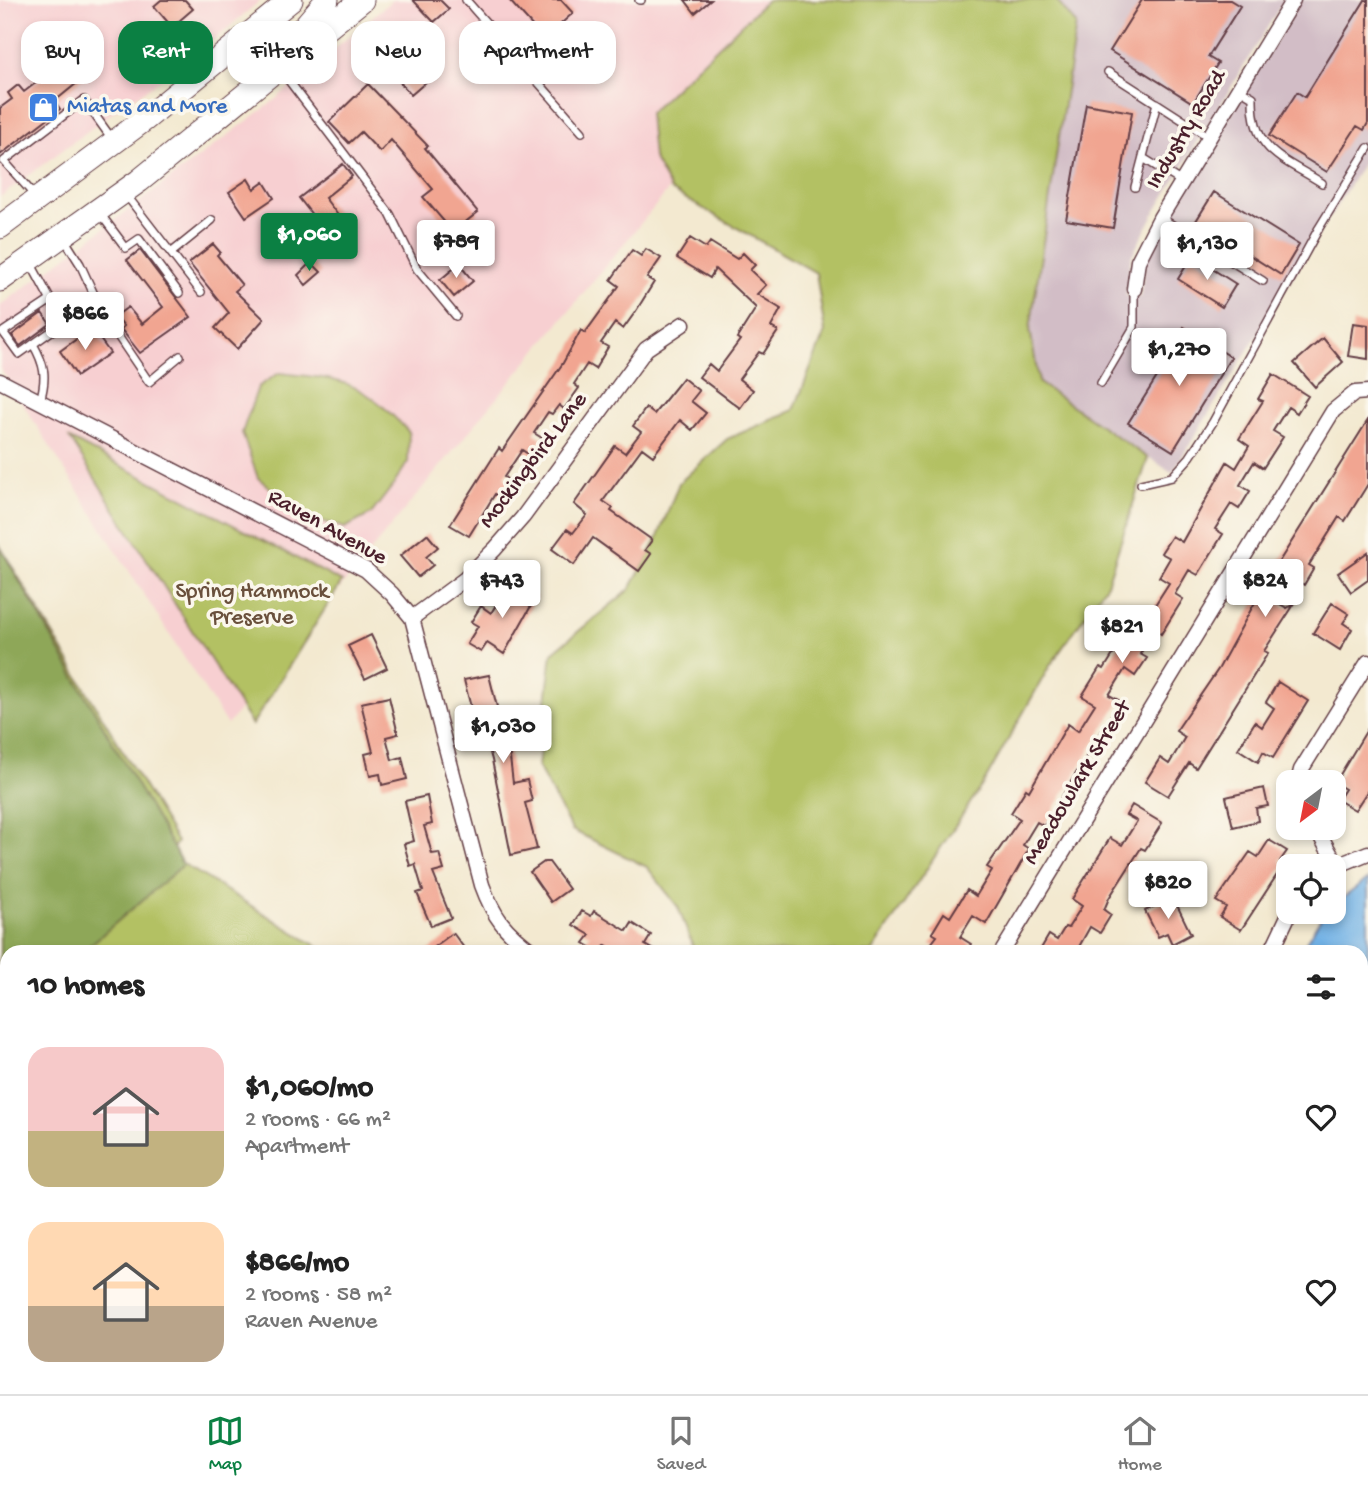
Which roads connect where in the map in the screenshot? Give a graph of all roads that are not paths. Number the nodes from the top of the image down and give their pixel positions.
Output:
1 (291, 0) edge
2 (327, 0) edge
3 (362, 0) edge
4 (466, 0) edge
5 (1293, 0) edge
6 (336, 21) edge
7 (1108, 72) dead end
8 (259, 84) edge
9 (291, 84) edge
10 (253, 89) junction
11 (1239, 89) junction
12 (1157, 103) junction
13 (582, 132) dead end
14 (1209, 137) junction
15 (115, 142) junction
16 (1368, 148) edge
17 (1143, 158) junction
18 (1182, 182) junction
19 (1322, 183) dead end
20 (1135, 187) dead end
21 (124, 192) junction
22 (37, 199) junction
23 (98, 211) junction
24 (1160, 218) junction
25 (212, 220) dead end
26 (0, 227) edge
27 (63, 237) junction
28 (171, 253) junction
29 (29, 261) junction
30 (0, 280) edge
31 (1263, 281) dead end
32 (1134, 289) joint
33 (201, 292) dead end
34 (179, 293) dead end
35 (51, 300) junction
36 (456, 316) dead end
37 (683, 324) dead end
38 (33, 344) junction
39 (180, 356) dead end
40 (0, 381) edge
41 (1101, 383) dead end
42 (1362, 393) edge
43 (40, 401) junction
44 (1141, 484) dead end
45 (412, 618) junction
46 (1368, 662) edge
47 (1301, 770) edge
48 (1368, 853) edge
49 (1346, 862) edge
50 (1284, 924) edge
51 (523, 945) edge
52 (1006, 945) edge
53 (1274, 945) edge

1 - 15 main road
2 - 10 main road
3 - 6 main road
4 - 13 lane
5 - 11 street, Industry Road
7 - 12 lane
8 - 10 main road
9 - 36 lane
10 - 21 main road
11 - 14 street, Industry Road
11 - 19 lane
12 - 14 lane
12 - 17 lane
14 - 18 street, Industry Road
15 - 22 main road
15 - 22 lane
16 - 44 lane
17 - 18 lane
17 - 20 lane
18 - 24 street, Industry Road
21 - 23 main road
21 - 28 lane
22 - 26 main road
23 - 27 main road
23 - 34 lane
24 - 31 lane
24 - 32 street, Industry Road
25 - 28 lane
27 - 29 main road
27 - 39 lane
28 - 33 lane
29 - 30 main road
29 - 35 lane
32 - 41 lane
35 - 38 lane
35 - 38 lane
37 - 45 street, Mockingbird Lane
38 - 43 lane
40 - 43 street, Raven Avenue
42 - 52 street, Meadowlark Street
43 - 45 street, Raven Avenue
45 - 51 street, Raven Avenue
46 - 47 street
48 - 49 street
50 - 53 street

